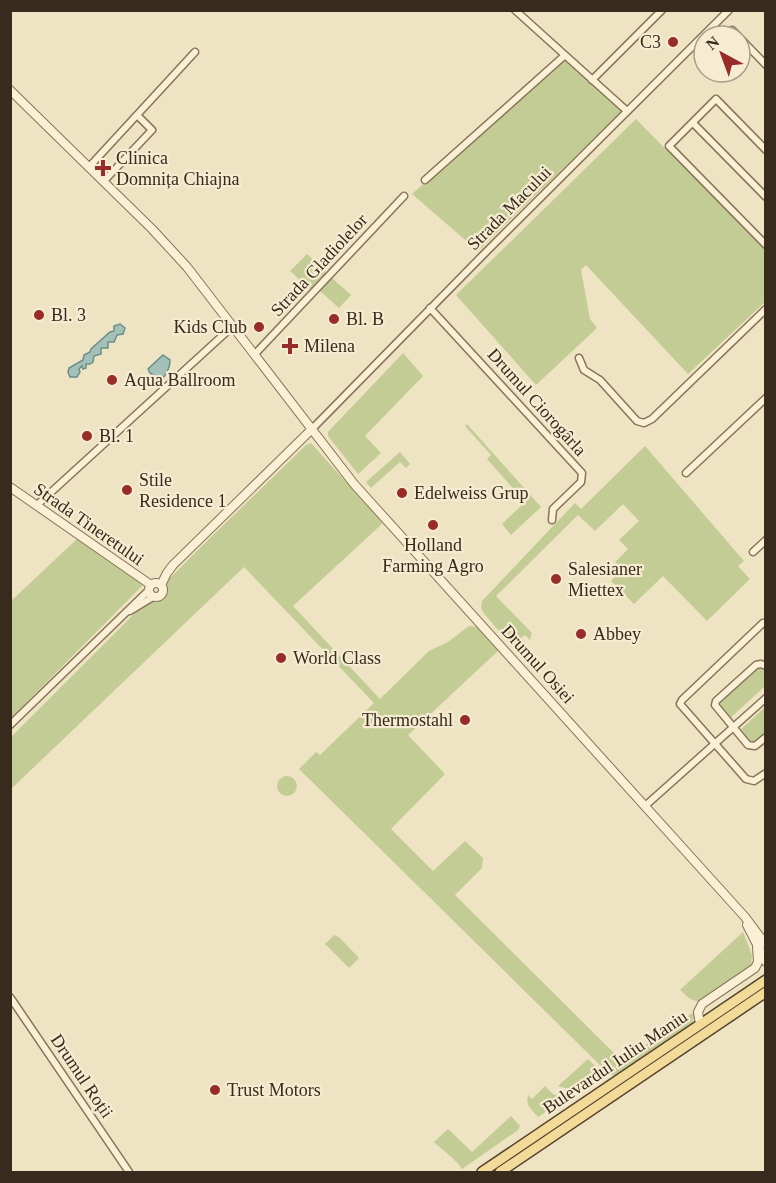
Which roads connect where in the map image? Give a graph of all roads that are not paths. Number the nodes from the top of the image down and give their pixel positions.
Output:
1 (515, 10) edge
2 (662, 10) edge
3 (729, 10) edge
4 (752, 51) edge
5 (195, 52) dead end
6 (564, 56) junction
7 (765, 65) edge
8 (592, 80) junction
9 (10, 90) edge
10 (627, 111) junction
11 (138, 116) junction
12 (693, 123) junction
13 (765, 150) edge
14 (89, 167) junction
15 (425, 180) dead end
16 (104, 182) junction
17 (404, 196) dead end
18 (765, 197) edge
19 (765, 245) edge
20 (430, 308) junction
21 (765, 309) edge
22 (233, 326) junction
23 (255, 354) junction
24 (579, 358) dead end
25 (765, 398) edge
26 (321, 419) junction
27 (312, 429) junction
28 (320, 439) junction
29 (686, 473) dead end
30 (10, 487) edge
31 (37, 505) junction
32 (552, 520) dead end
33 (765, 540) edge
34 (753, 552) dead end
35 (161, 585) junction
36 (151, 591) junction
37 (765, 616) edge
38 (764, 625) edge
39 (765, 666) edge
40 (765, 698) edge
41 (10, 725) edge
42 (733, 728) junction
43 (765, 737) edge
44 (714, 744) junction
45 (765, 773) edge
46 (645, 806) junction
47 (761, 946) edge
48 (765, 962) edge
49 (765, 980) edge
50 (765, 992) edge
51 (10, 997) edge
52 (700, 1024) junction
53 (546, 1135) junction
54 (129, 1173) edge
55 (482, 1173) edge
56 (500, 1173) edge

1 - 6 street
2 - 8 street
3 - 10 street, Strada Macului
4 - 7 street
5 - 11 street
6 - 8 street
6 - 15 street
8 - 10 street
9 - 14 street, Drumul Osiei
10 - 20 street, Strada Macului
11 - 14 street
11 - 16 street
12 - 13 street
12 - 18 street
12 - 19 street
14 - 16 street, Drumul Osiei
16 - 22 street, Drumul Osiei
17 - 23 street, Strada Gladiolelor
20 - 26 street, Strada Macului
20 - 32 street, Drumul Ciorogârla
21 - 24 street
22 - 23 street, Drumul Osiei
22 - 31 street
23 - 27 street, Drumul Osiei
25 - 29 street
26 - 27 street, Strada Macului
26 - 28 street
27 - 28 street, Drumul Osiei
27 - 35 street
28 - 46 street, Drumul Osiei
30 - 31 street, Strada Tineretului
31 - 36 street, Strada Tineretului
33 - 34 street
35 - 36 street
35 - 36 street
36 - 41 street
37 - 38 street
38 - 44 street
39 - 42 street
40 - 42 street
42 - 43 street
42 - 44 street
44 - 45 street
44 - 46 street
46 - 47 street, Drumul Osiei
47 - 48 street, Drumul Osiei
47 - 52 street
49 - 52 main road, Bulevardul Iuliu Maniu
50 - 53 main road, Bulevardul Iuliu Maniu
51 - 54 street, Drumul Roții
52 - 53 main road, Bulevardul Iuliu Maniu
53 - 55 main road, Bulevardul Iuliu Maniu
53 - 56 main road, Bulevardul Iuliu Maniu

